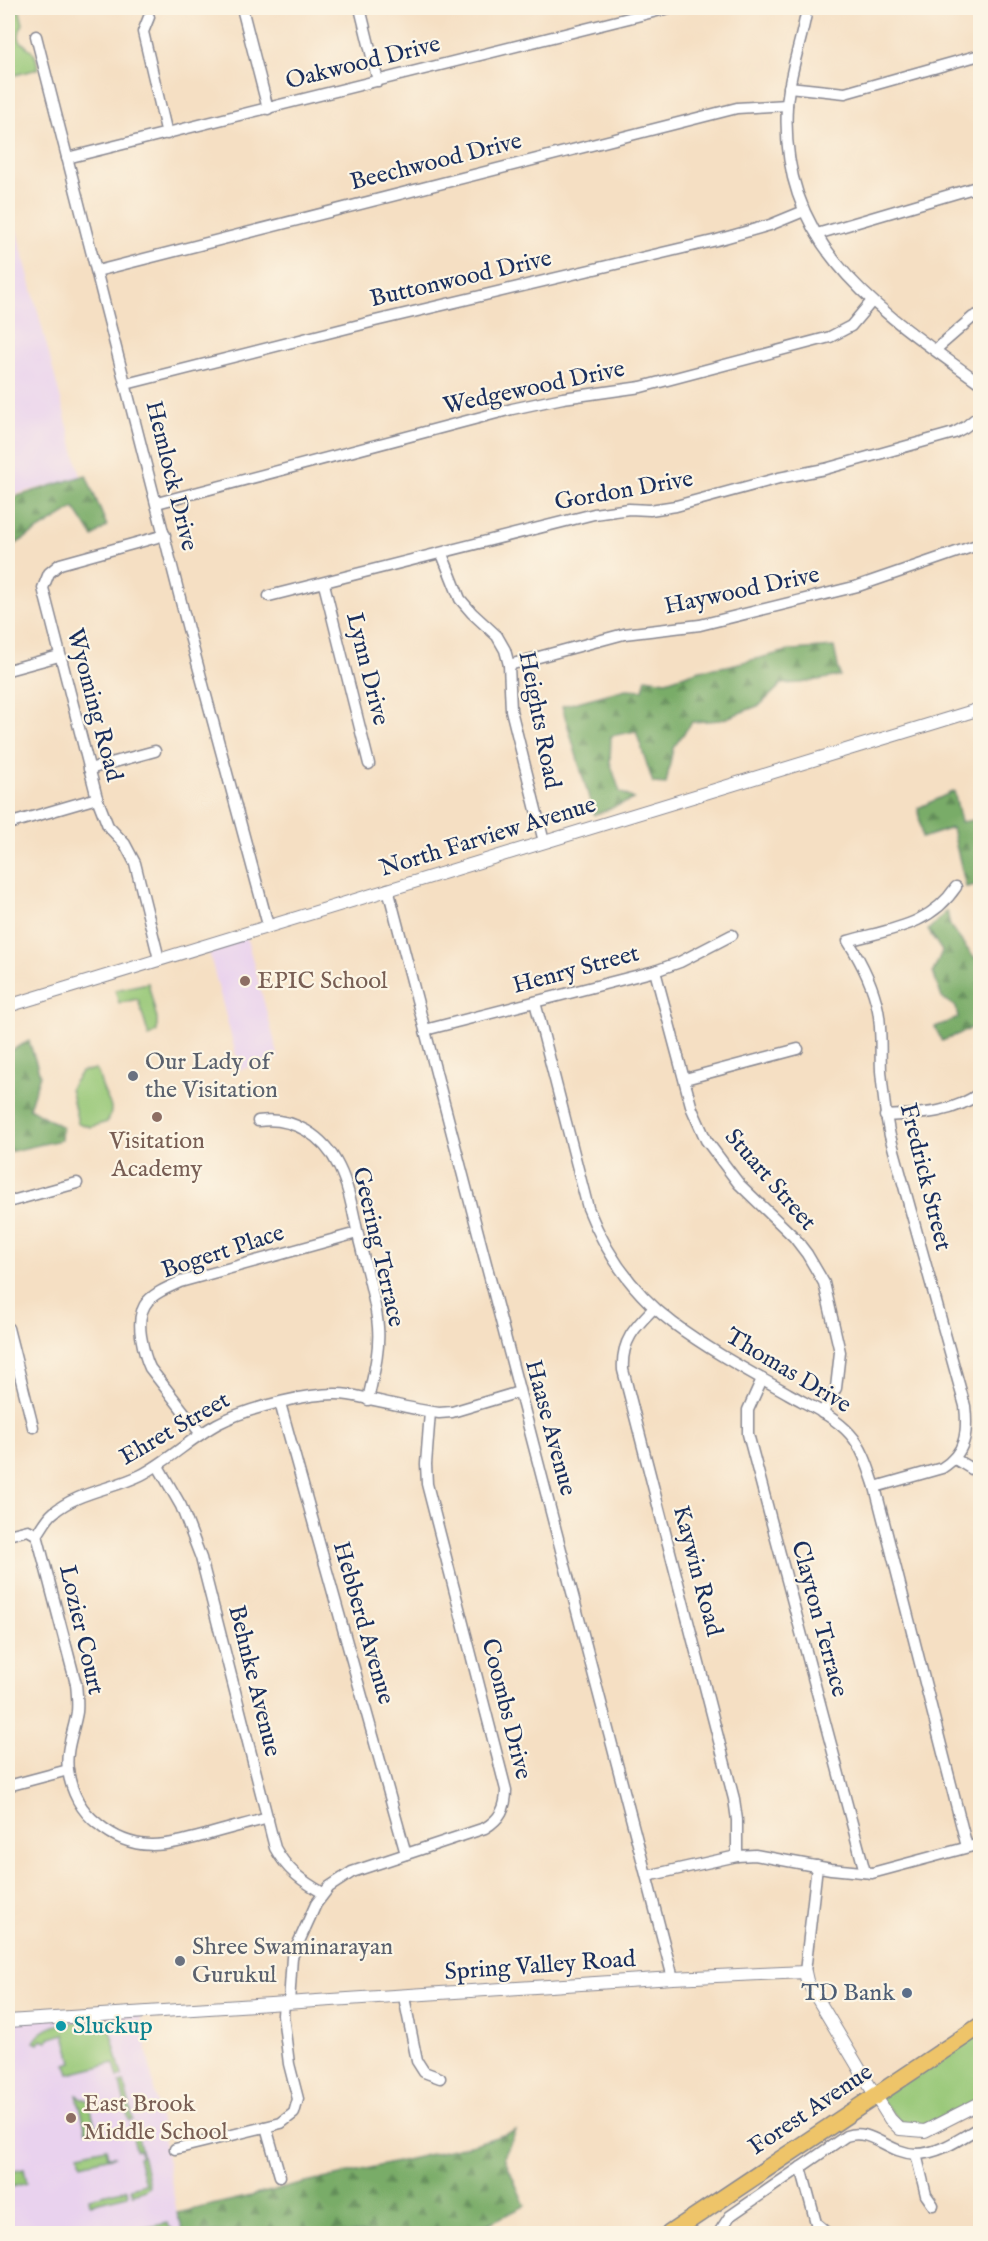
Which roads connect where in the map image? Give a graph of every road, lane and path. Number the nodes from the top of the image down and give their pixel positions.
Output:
1 (242, 8) edge
2 (360, 8) edge
3 (669, 8) edge
4 (807, 8) edge
5 (149, 17) dead end
6 (36, 36) dead end
7 (981, 55) edge
8 (378, 81) junction
9 (789, 87) junction
10 (787, 105) junction
11 (268, 109) junction
12 (166, 134) junction
13 (67, 158) junction
14 (981, 186) edge
15 (804, 211) junction
16 (817, 234) junction
17 (97, 271) junction
18 (872, 301) junction
19 (981, 314) edge
20 (935, 350) junction
21 (981, 383) edge
22 (126, 384) junction
23 (981, 415) edge
24 (157, 503) junction
25 (165, 535) junction
26 (981, 544) edge
27 (442, 554) junction
28 (324, 584) junction
29 (269, 596) dead end
30 (60, 656) junction
31 (509, 665) junction
32 (8, 670) edge
33 (981, 709) edge
34 (155, 751) dead end
35 (369, 764) dead end
36 (89, 769) junction
37 (97, 798) junction
38 (8, 824) edge
39 (544, 842) junction
40 (956, 887) dead end
41 (388, 889) junction
42 (268, 925) junction
43 (732, 935) dead end
44 (159, 958) junction
45 (655, 971) junction
46 (535, 1002) junction
47 (8, 1006) edge
48 (424, 1030) junction
49 (798, 1049) dead end
50 (685, 1079) junction
51 (981, 1093) edge
52 (885, 1116) junction
53 (258, 1121) dead end
54 (77, 1183) dead end
55 (8, 1202) edge
56 (357, 1233) junction
57 (654, 1308) junction
58 (8, 1328) edge
59 (762, 1379) junction
60 (519, 1392) junction
61 (368, 1400) junction
62 (280, 1403) junction
63 (430, 1412) junction
64 (822, 1413) junction
65 (33, 1427) dead end
66 (201, 1434) junction
67 (955, 1459) junction
68 (158, 1466) junction
69 (981, 1474) edge
70 (875, 1487) junction
71 (8, 1535) edge
72 (37, 1535) junction
73 (68, 1770) junction
74 (8, 1786) edge
75 (268, 1818) junction
76 (981, 1844) edge
77 (967, 1847) junction
78 (406, 1854) junction
79 (737, 1856) junction
80 (817, 1866) junction
81 (865, 1872) junction
82 (646, 1875) junction
83 (323, 1893) junction
84 (806, 1972) junction
85 (673, 1978) junction
86 (404, 1997) junction
87 (287, 2003) junction
88 (8, 2021) edge
89 (981, 2025) edge
90 (440, 2078) dead end
91 (875, 2096) junction
92 (981, 2103) edge
93 (266, 2127) junction
94 (981, 2127) edge
95 (175, 2149) dead end
96 (916, 2154) junction
97 (801, 2167) junction
98 (280, 2176) dead end
99 (933, 2205) dead end
100 (828, 2233) edge
101 (669, 2234) edge
102 (718, 2234) edge

1 - 11 street
2 - 8 street
3 - 8 street, Oakwood Drive
4 - 9 street
5 - 12 street
6 - 13 street, Hemlock Drive
7 - 9 street
8 - 11 street, Oakwood Drive
9 - 10 street
10 - 15 street
10 - 17 street, Beechwood Drive
11 - 12 street, Oakwood Drive
12 - 13 street, Oakwood Drive
13 - 17 street, Hemlock Drive
14 - 16 street
15 - 16 street
15 - 22 street, Buttonwood Drive
16 - 18 street
17 - 22 street, Hemlock Drive
18 - 20 street
18 - 24 street, Wedgewood Drive
19 - 20 street
20 - 21 street
22 - 24 street, Hemlock Drive
23 - 27 street, Gordon Drive
24 - 25 street, Hemlock Drive
25 - 30 street, Wyoming Road
25 - 42 street, Hemlock Drive
26 - 31 street, Haywood Drive
27 - 28 street, Gordon Drive
27 - 31 street, Heights Road
28 - 29 street, Gordon Drive
28 - 35 street, Lynn Drive
30 - 32 street
30 - 36 street, Wyoming Road
31 - 39 street, Heights Road
33 - 39 street, North Farview Avenue
34 - 36 street
36 - 37 street, Wyoming Road
37 - 38 street
37 - 44 street, Wyoming Road
39 - 41 street, North Farview Avenue
40 - 52 street, Fredrick Street
41 - 42 street, North Farview Avenue
41 - 48 street, Haase Avenue
42 - 44 street, North Farview Avenue
43 - 45 street, Henry Street
44 - 47 street, North Farview Avenue
45 - 46 street, Henry Street
45 - 50 street, Stuart Street
46 - 48 street, Henry Street
46 - 57 street, Thomas Drive
48 - 60 street, Haase Avenue
49 - 50 street
50 - 64 street, Stuart Street
51 - 52 street
52 - 67 street, Fredrick Street
53 - 56 street, Geering Terrace
54 - 55 street
56 - 61 street, Geering Terrace
56 - 66 street, Bogert Place
57 - 59 street, Thomas Drive
57 - 79 street, Kaywin Road
58 - 65 street
59 - 64 street, Thomas Drive
59 - 81 street, Clayton Terrace
60 - 63 street, Ehret Street
60 - 82 street, Haase Avenue
61 - 62 street, Ehret Street
61 - 63 street, Ehret Street
62 - 66 street, Ehret Street
62 - 78 street, Hebberd Avenue
63 - 78 street, Coombs Drive
64 - 70 street, Thomas Drive
66 - 68 street, Ehret Street
67 - 69 street
67 - 70 street
68 - 72 street, Ehret Street
68 - 75 street, Behnke Avenue
70 - 77 street, Thomas Drive
71 - 72 street
72 - 73 street, Lozier Court
73 - 74 street
73 - 75 street
75 - 83 street, Behnke Avenue
76 - 77 street
77 - 81 street
78 - 83 street, Coombs Drive
79 - 80 street
79 - 82 street
80 - 81 street
80 - 84 street
82 - 85 street, Haase Avenue
83 - 87 street, Coombs Drive
84 - 85 street, Spring Valley Road
84 - 91 street
85 - 86 street, Spring Valley Road
86 - 87 street, Spring Valley Road
86 - 90 street
87 - 88 street, Spring Valley Road
87 - 93 street, Coombs Drive
89 - 91 main road, Forest Avenue
91 - 92 street
91 - 101 main road, Forest Avenue
93 - 95 street, Coombs Drive
93 - 98 street
94 - 96 street
96 - 97 street
96 - 99 street
97 - 100 street
97 - 102 street

